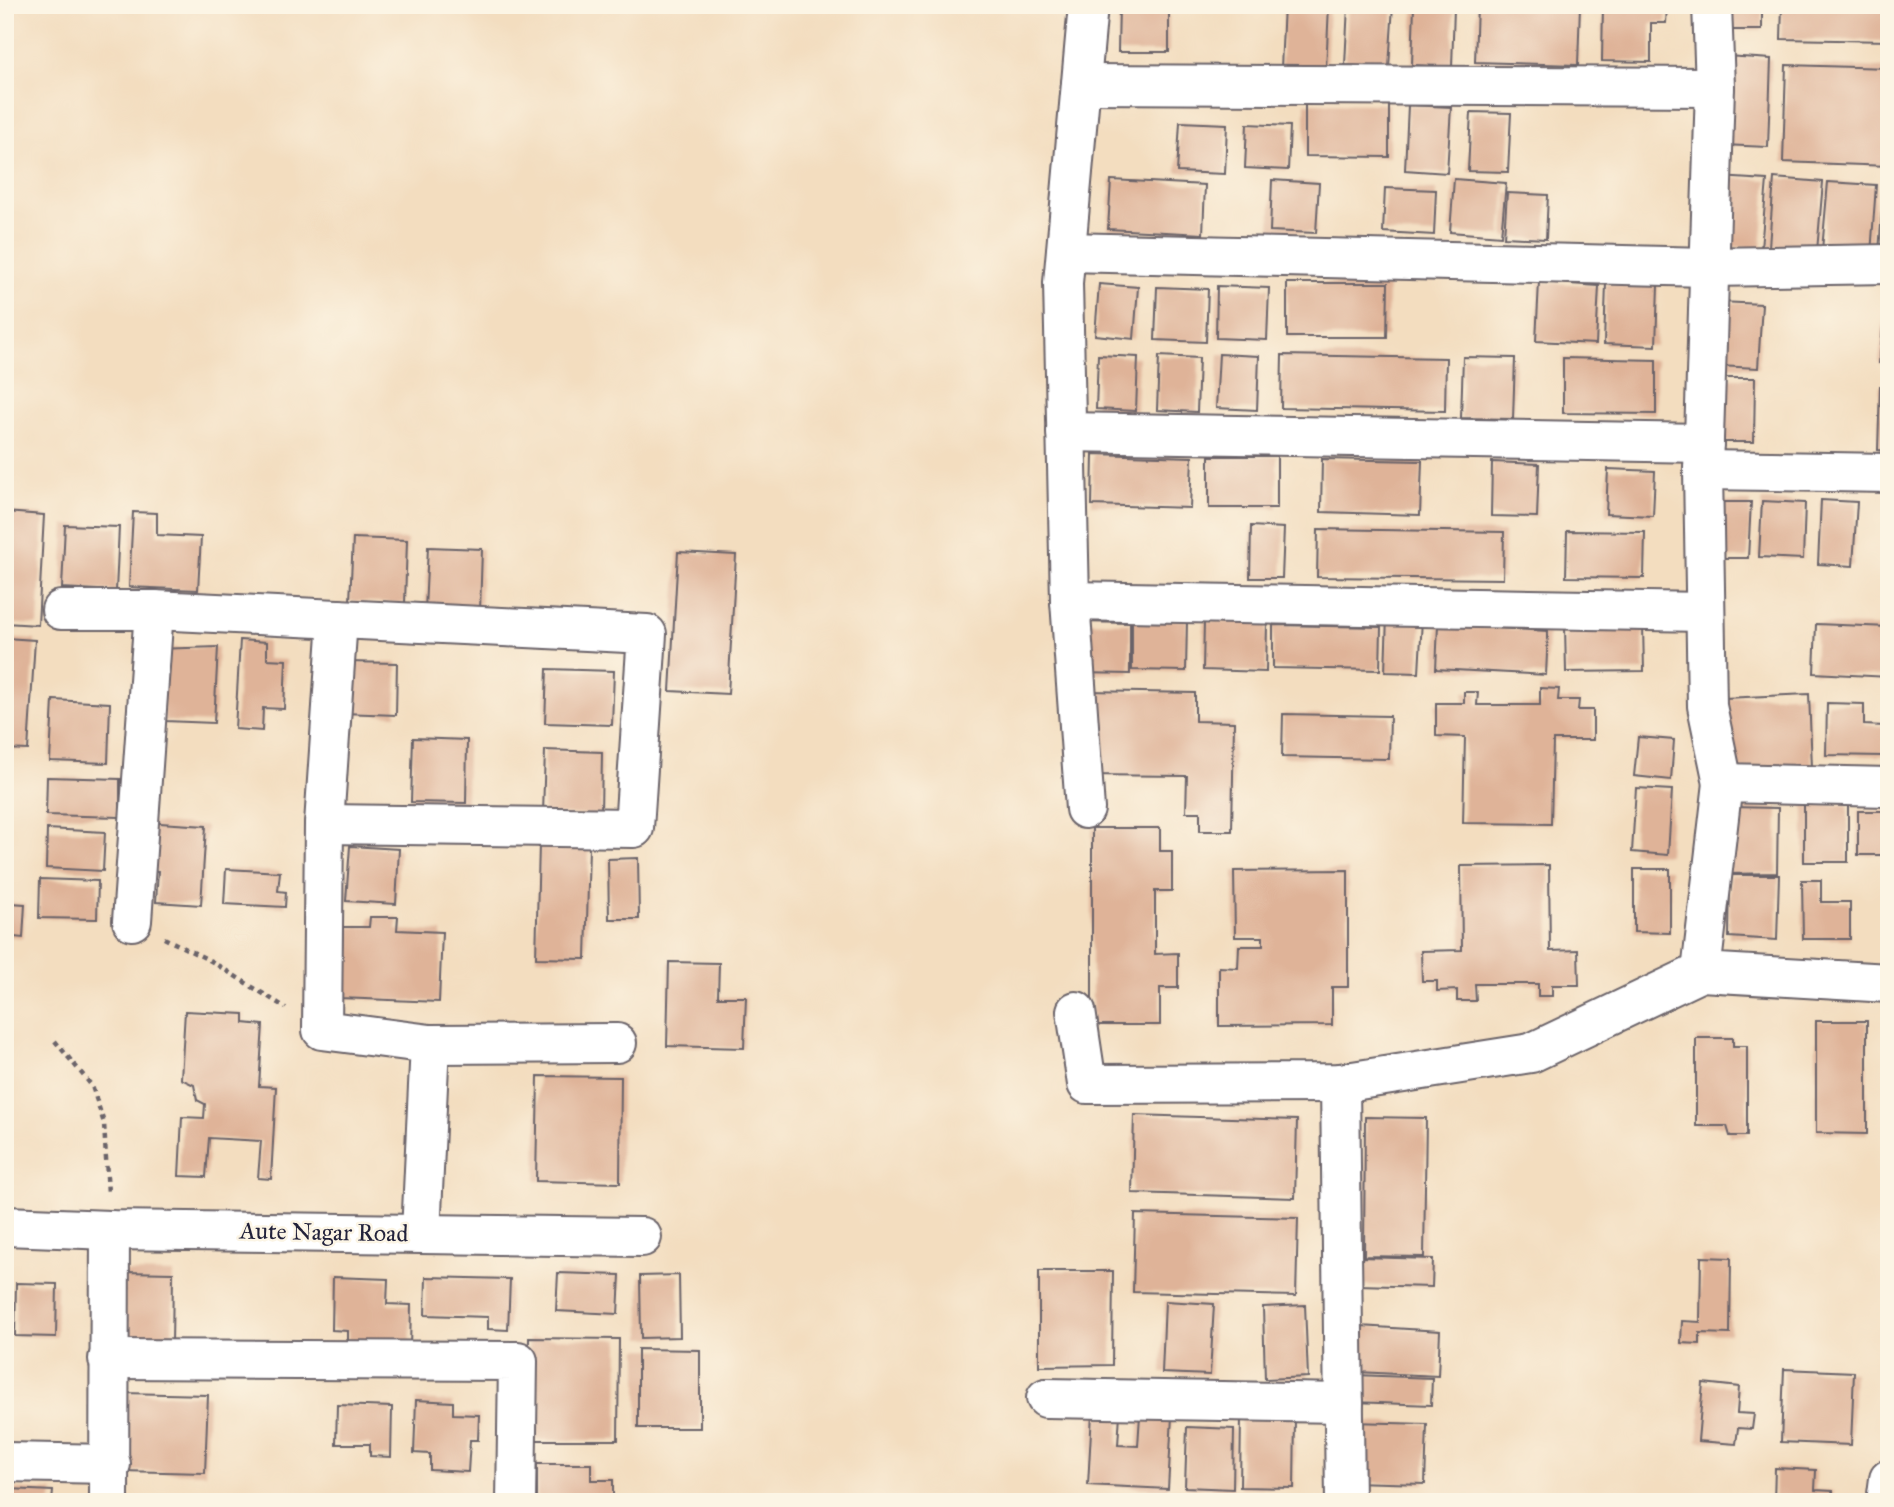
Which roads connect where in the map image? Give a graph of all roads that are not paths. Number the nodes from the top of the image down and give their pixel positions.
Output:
1 (1088, 5) edge
2 (1712, 5) edge
3 (1081, 85) junction
4 (1715, 87) junction
5 (1066, 251) junction
6 (1889, 264) edge
7 (1709, 267) junction
8 (1066, 432) junction
9 (1703, 456) junction
10 (1889, 473) edge
11 (1070, 601) junction
12 (61, 610) dead end
13 (154, 610) junction
14 (1705, 612) junction
15 (338, 619) junction
16 (1723, 783) junction
17 (1889, 787) edge
18 (1085, 809) dead end
19 (324, 824) junction
20 (132, 921) road end
21 (1702, 972) junction
22 (1889, 983) edge
23 (1076, 1011) dead end
24 (617, 1043) dead end
25 (430, 1044) junction
26 (1340, 1083) junction
27 (5, 1226) edge
28 (110, 1230) junction
29 (421, 1233) junction
30 (642, 1237) dead end
31 (108, 1359) junction
32 (1045, 1398) dead end
33 (1344, 1403) junction
34 (5, 1462) edge
35 (111, 1464) junction
36 (1889, 1479) edge
37 (109, 1502) edge
38 (516, 1502) edge
39 (1345, 1502) edge
40 (1886, 1502) edge

1 - 3 street
2 - 4 street
3 - 4 street
3 - 5 street
4 - 7 street
5 - 7 street
5 - 8 street
6 - 7 street
7 - 9 street
8 - 9 street
8 - 11 street
9 - 10 street
9 - 14 street
11 - 14 street
11 - 18 street
12 - 13 street
13 - 15 street
13 - 20 street
14 - 16 street
15 - 19 street
15 - 19 street
16 - 17 street
16 - 21 street
19 - 25 street
21 - 22 street
21 - 26 street
23 - 26 street
24 - 25 street
25 - 29 street
26 - 33 street
27 - 28 street, Aute Nagar Road
28 - 29 street, Aute Nagar Road
28 - 31 street
29 - 30 street, Aute Nagar Road
31 - 35 street
31 - 38 street
32 - 33 street
33 - 39 street
34 - 35 street
35 - 37 street
36 - 40 street

